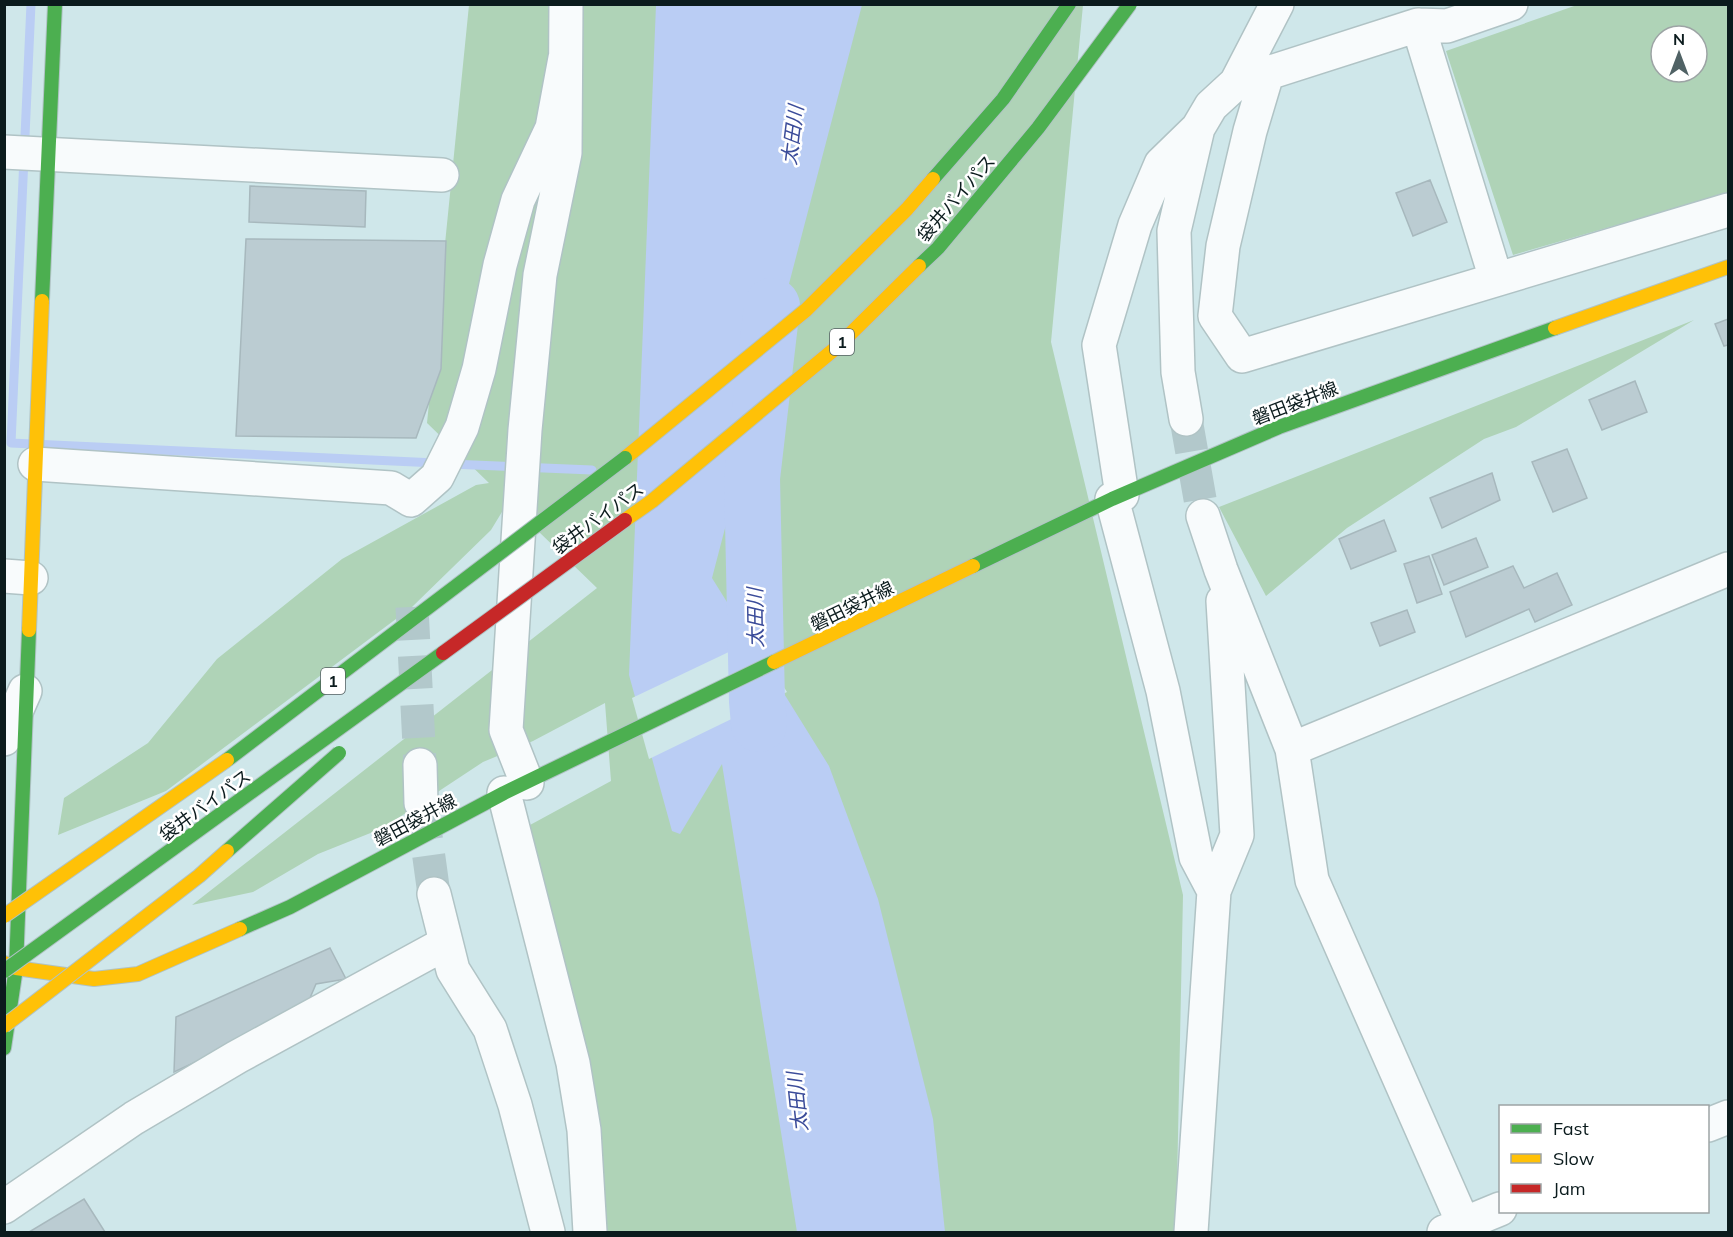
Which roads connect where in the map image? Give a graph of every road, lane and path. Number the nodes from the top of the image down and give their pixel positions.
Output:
1 (55, 4) edge
2 (566, 4) edge
3 (1070, 4) edge
4 (1130, 4) edge
5 (1277, 4) edge
6 (1511, 4) edge
7 (1418, 25) junction
8 (565, 58) junction
9 (1267, 74) junction
10 (1236, 83) junction
11 (1198, 128) junction
12 (4, 152) edge
13 (49, 154) junction
14 (442, 176) dead end
15 (1728, 210) edge
16 (1728, 267) edge
17 (1496, 279) junction
18 (1186, 419) tunnel mouth
19 (35, 464) junction
20 (1108, 502) junction
21 (1203, 516) tunnel mouth
22 (1728, 569) edge
23 (1221, 570) junction
24 (18, 577) edge
25 (493, 617) junction
26 (26, 690) junction
27 (386, 712) dead end
28 (4, 739) edge
29 (350, 743) dead end
30 (1292, 749) junction
31 (420, 765) tunnel mouth
32 (526, 783) junction
33 (421, 803) tunnel mouth
34 (12, 879) edge
35 (1214, 891) junction
36 (434, 894) tunnel mouth
37 (4, 916) edge
38 (446, 943) junction
39 (8, 967) edge
40 (4, 1026) edge
41 (4, 1048) edge
42 (1728, 1117) edge
43 (1709, 1124) edge
44 (4, 1207) edge
45 (1499, 1210) edge
46 (1458, 1230) edge
47 (548, 1233) edge
48 (590, 1233) edge
49 (1191, 1233) edge

1 - 13 main road
2 - 8 street
3 - 37 main road, 袋井バイパス / 1, bridge
4 - 25 main road, 袋井バイパス / 1, bridge
5 - 10 street
6 - 7 street
7 - 9 street
7 - 17 street
8 - 19 street
8 - 32 street
9 - 10 street
9 - 17 street
10 - 11 street
11 - 18 street
11 - 20 street
12 - 13 street
13 - 14 street
13 - 19 main road
15 - 17 street
16 - 20 main road, 磐田袋井線
19 - 24 main road
20 - 32 main road, 磐田袋井線
20 - 35 street
21 - 23 street
22 - 30 street
23 - 30 street
23 - 35 street
24 - 26 main road
25 - 27 main road, 1, bridge
25 - 39 main road, 袋井バイパス / 1, bridge
26 - 28 street
26 - 34 main road
29 - 40 main road, bridge
30 - 46 street
31 - 33 street
32 - 39 main road, 磐田袋井線
32 - 48 street
34 - 39 main road
35 - 49 street
36 - 38 street
38 - 44 street
38 - 47 street
39 - 41 main road
42 - 43 street
45 - 46 street

